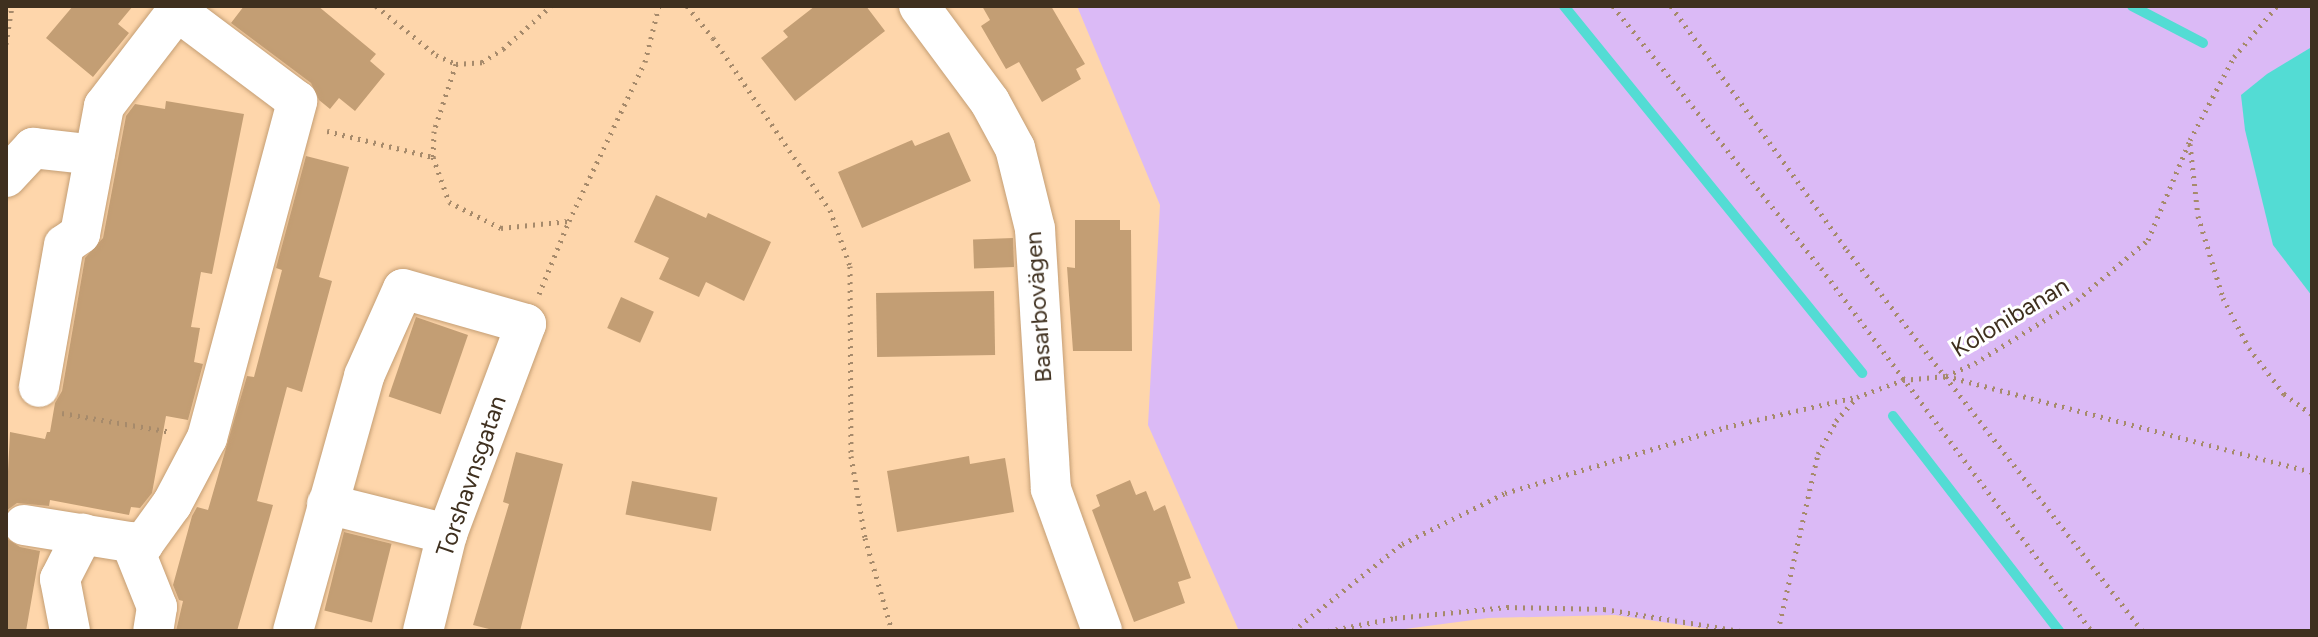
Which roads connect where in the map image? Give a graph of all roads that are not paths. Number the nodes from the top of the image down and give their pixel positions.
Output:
1 (919, 6) edge
2 (95, 155) junction
3 (6, 177) edge
4 (48, 400) road end
5 (327, 504) junction
6 (24, 525) dead end
7 (83, 534) junction
8 (447, 534) junction
9 (131, 542) junction
10 (70, 631) edge
11 (153, 631) edge
12 (293, 631) edge
13 (423, 631) edge
14 (1102, 631) edge

1 - 14 street, Basarbovägen
2 - 3 street
2 - 4 street
2 - 9 street
5 - 8 street
5 - 8 street, Torshavnsgatan
5 - 12 street
6 - 7 street
7 - 9 street
7 - 10 street
8 - 13 street, Torshavnsgatan
9 - 11 street

